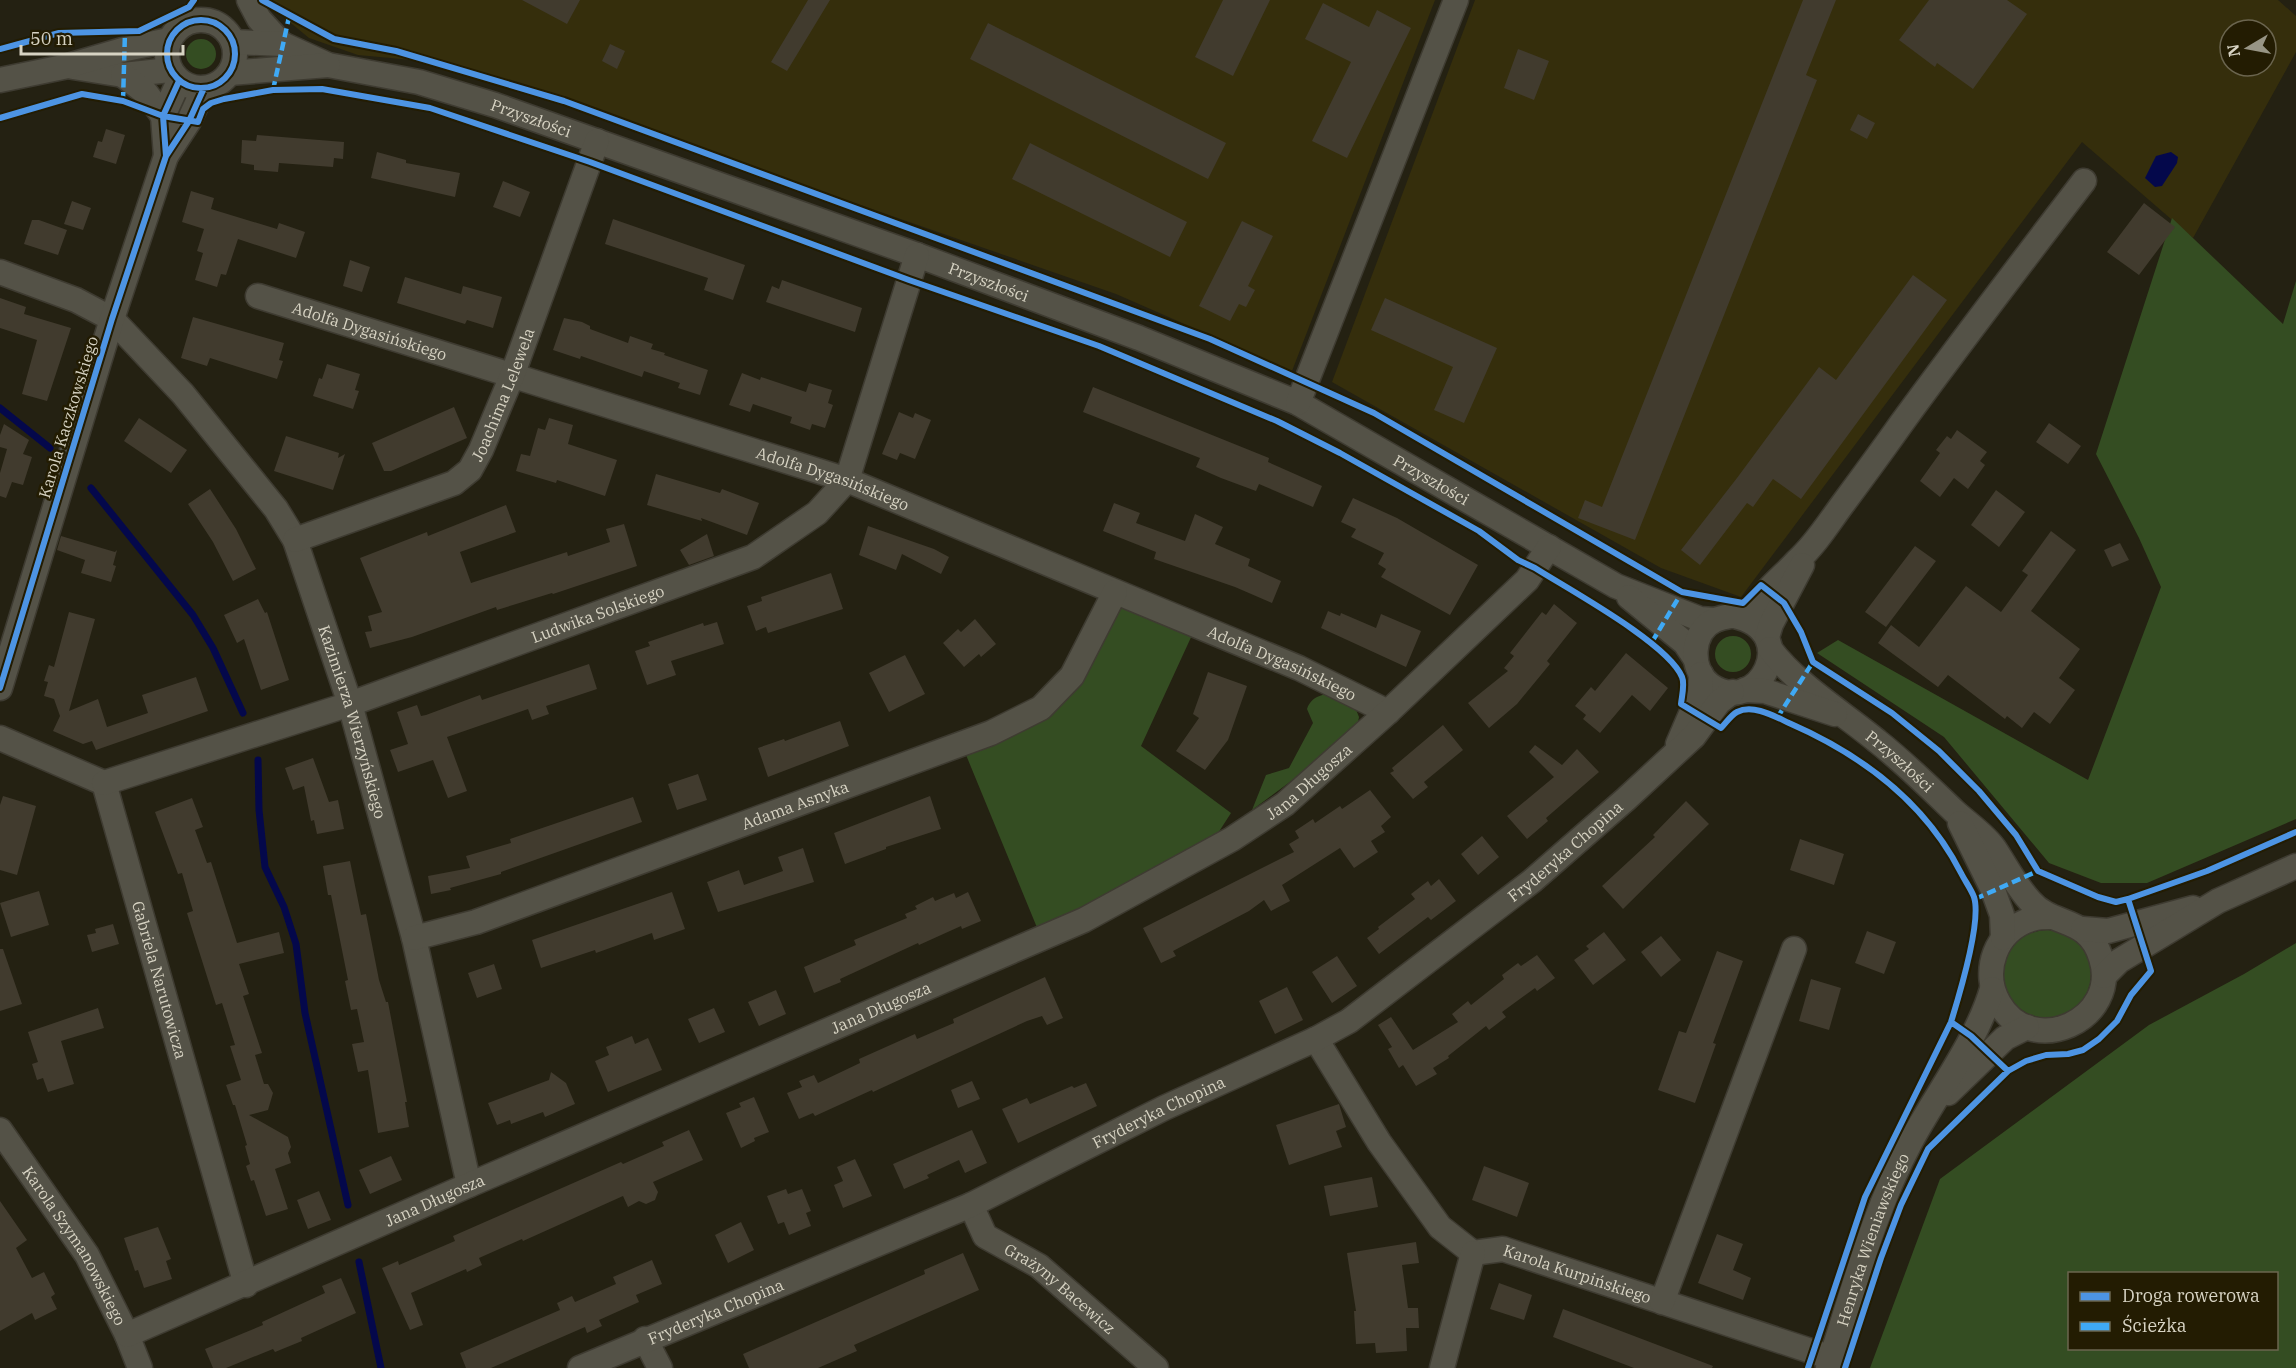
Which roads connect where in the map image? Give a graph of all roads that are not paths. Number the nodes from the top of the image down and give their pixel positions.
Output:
1 (237, 0) edge
2 (249, 0) edge
3 (1456, 0) edge
4 (204, 9) edge
5 (229, 35) junction
6 (170, 40) junction
7 (282, 44) junction
8 (328, 65) junction
9 (68, 66) junction
10 (230, 73) junction
11 (123, 75) junction
12 (175, 75) junction
13 (0, 80) edge
14 (204, 88) junction
15 (163, 116) junction
16 (597, 141) junction
17 (166, 156) junction
18 (2084, 181) dead end
19 (917, 255) junction
20 (0, 272) edge
21 (258, 296) dead end
22 (111, 319) junction
23 (512, 376) junction
24 (1298, 403) junction
25 (847, 480) junction
26 (295, 540) junction
27 (1549, 547) junction
28 (1810, 550) junction
29 (1616, 585) junction
30 (1115, 592) junction
31 (1725, 618) junction
32 (1768, 643) junction
33 (1698, 666) junction
34 (0, 688) edge
35 (1739, 691) junction
36 (350, 704) junction
37 (1388, 712) junction
38 (1843, 716) junction
39 (0, 738) edge
40 (1675, 752) junction
41 (104, 783) junction
42 (1954, 810) junction
43 (2296, 866) edge
44 (2218, 901) junction
45 (2050, 917) junction
46 (2082, 929) junction
47 (414, 938) junction
48 (2002, 938) junction
49 (1794, 949) dead end
50 (2104, 976) junction
51 (1992, 989) junction
52 (2027, 1027) junction
53 (1316, 1039) junction
54 (1927, 1113) junction
55 (0, 1130) edge
56 (469, 1185) junction
57 (971, 1205) junction
58 (1473, 1253) junction
59 (246, 1285) junction
60 (1662, 1302) junction
61 (127, 1335) junction
62 (645, 1339) junction
63 (1830, 1363) edge
64 (140, 1368) edge
65 (580, 1368) edge
66 (660, 1368) edge
67 (1156, 1368) edge
68 (1442, 1368) edge

1 - 5 street
2 - 7 street
3 - 24 street
4 - 5 street
4 - 6 street
5 - 7 street
5 - 10 street
6 - 9 street
6 - 12 street
7 - 8 street
8 - 10 street
8 - 16 street, Przyszłości
9 - 11 street
9 - 13 street
10 - 14 street
11 - 12 street
11 - 15 street
12 - 14 street
12 - 15 street, Karola Kaczkowskiego
14 - 17 street, Karola Kaczkowskiego
15 - 17 street, Karola Kaczkowskiego
16 - 19 street, Przyszłości
16 - 23 street, Joachima Lelewela
17 - 22 street, Karola Kaczkowskiego
18 - 28 street
19 - 24 street, Przyszłości
19 - 25 street, Ludwika Solskiego
20 - 22 street, Kazimierza Wierzyńskiego
21 - 23 street, Adolfa Dygasińskiego
22 - 26 street, Kazimierza Wierzyńskiego
22 - 34 street, Karola Kaczkowskiego
23 - 25 street, Adolfa Dygasińskiego
23 - 26 street, Joachima Lelewela
24 - 27 street, Przyszłości
25 - 30 street, Adolfa Dygasińskiego
25 - 36 street, Ludwika Solskiego
26 - 36 street, Kazimierza Wierzyńskiego
27 - 29 street, Przyszłości
27 - 37 street, Jana Długosza
28 - 31 street
28 - 32 street
29 - 31 street, Przyszłości
29 - 33 street, Przyszłości
30 - 37 street, Adolfa Dygasińskiego
30 - 47 street, Adama Asnyka
31 - 32 street
31 - 33 street
32 - 35 street
32 - 38 street, Przyszłości
33 - 35 street
33 - 40 street, Fryderyka Chopina
35 - 38 street, Przyszłości
35 - 40 street, Fryderyka Chopina
36 - 41 street, Ludwika Solskiego
36 - 47 street, Kazimierza Wierzyńskiego
37 - 56 street, Jana Długosza
38 - 42 street, Przyszłości
39 - 41 street
40 - 53 street, Fryderyka Chopina
41 - 59 street, Gabriela Narutowicza
42 - 45 street, Przyszłości
42 - 48 street, Przyszłości
43 - 44 street
44 - 46 street
44 - 50 street
45 - 46 street
45 - 48 street
46 - 50 street
47 - 56 street, Kazimierza Wierzyńskiego
48 - 51 street
49 - 60 street
50 - 52 street
51 - 52 street
51 - 54 street, Henryka Wieniawskiego
52 - 54 street, Henryka Wieniawskiego
53 - 57 street, Fryderyka Chopina
53 - 58 street
54 - 63 street, Henryka Wieniawskiego
55 - 61 street, Karola Szymanowskiego
56 - 59 street, Jana Długosza
57 - 62 street, Fryderyka Chopina
57 - 67 street, Grażyny Bacewicz
58 - 60 street, Karola Kurpińskiego
58 - 68 street
59 - 61 street, Jana Długosza
60 - 63 street, Karola Kurpińskiego
61 - 64 street, Karola Szymanowskiego
62 - 65 street, Fryderyka Chopina
62 - 66 street

